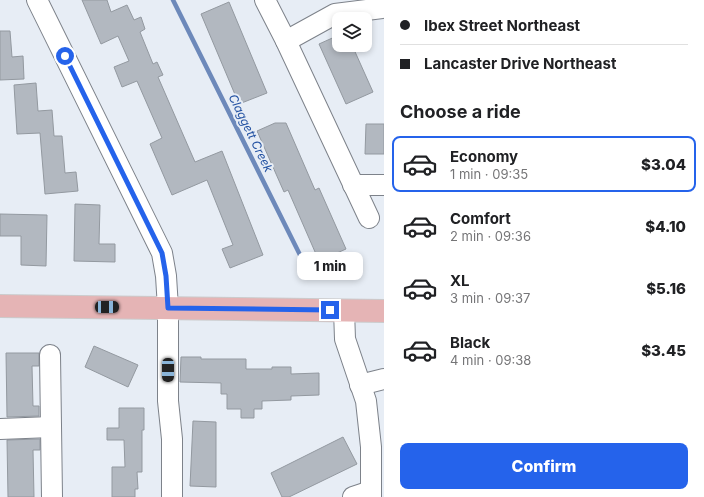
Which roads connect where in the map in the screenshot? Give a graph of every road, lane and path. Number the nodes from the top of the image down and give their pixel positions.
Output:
1 (37, 0) edge
2 (265, 0) edge
3 (383, 5) edge
4 (286, 41) junction
5 (353, 185) junction
6 (384, 185) edge
7 (370, 218) dead end
8 (0, 306) edge
9 (168, 308) junction
10 (344, 310) junction
11 (384, 311) edge
12 (50, 355) dead end
13 (384, 379) edge
14 (360, 385) junction
15 (51, 427) junction
16 (0, 429) edge
17 (365, 495) edge
18 (52, 497) edge
19 (172, 497) edge

1 - 9 street
2 - 4 street
3 - 4 street
4 - 5 street
5 - 6 street
5 - 7 street
8 - 9 main road
9 - 10 main road
9 - 19 street
10 - 11 main road
10 - 14 street
12 - 15 street
13 - 14 street
14 - 17 street
15 - 16 street
15 - 18 street

